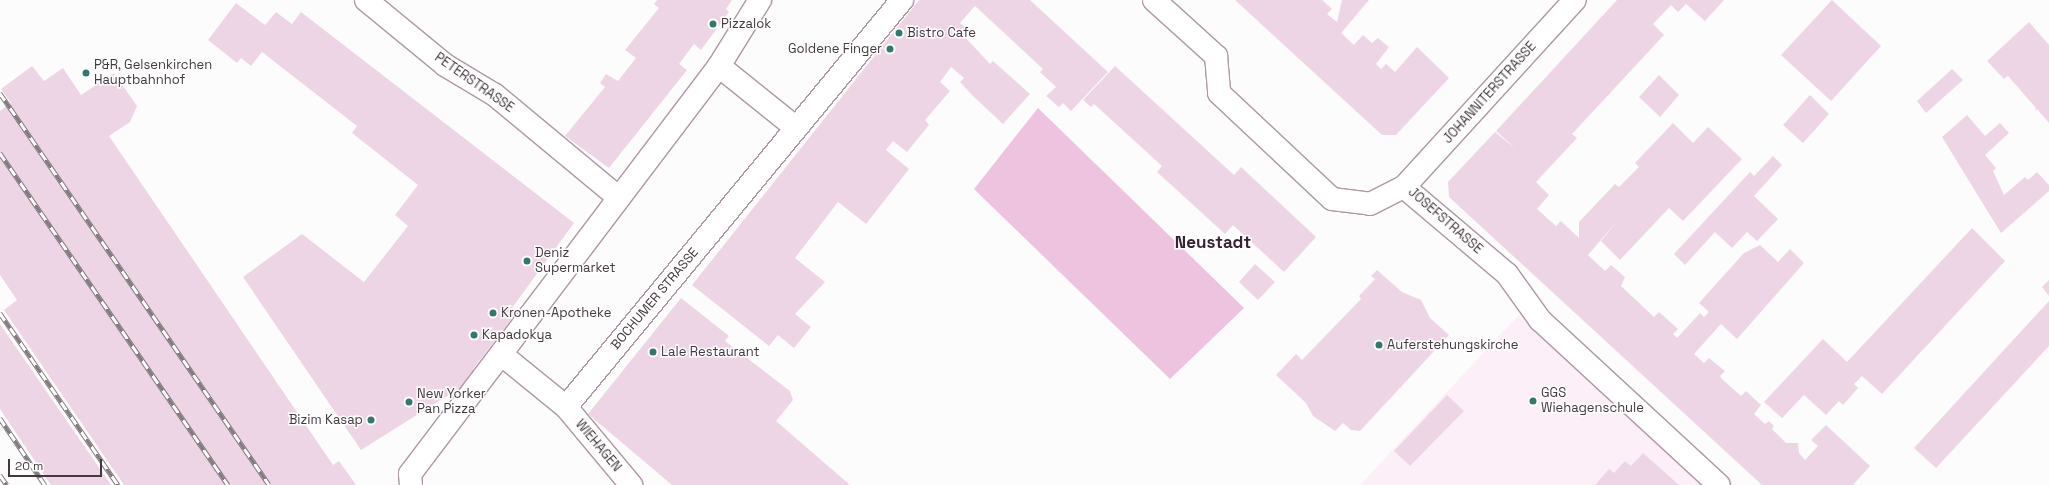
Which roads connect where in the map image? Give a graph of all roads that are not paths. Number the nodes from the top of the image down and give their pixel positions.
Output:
1 (366, 0) edge
2 (760, 0) edge
3 (902, 0) edge
4 (1154, 0) edge
5 (1575, 0) edge
6 (719, 66) junction
7 (796, 128) junction
8 (1404, 187) junction
9 (619, 198) junction
10 (502, 354) junction
11 (566, 407) junction
12 (411, 485) edge
13 (631, 485) edge
14 (1719, 485) edge

1 - 9 street, PETERSTRASSE
2 - 6 street
3 - 7 street, BOCHUMER STRASSE
4 - 8 street, JOSEFSTRASSE
5 - 8 street, JOHANNITERSTRASSE
6 - 7 street
6 - 9 street
7 - 11 street, BOCHUMER STRASSE
8 - 14 street, JOSEFSTRASSE
9 - 10 street
10 - 11 street
10 - 12 street
11 - 13 street, WIEHAGEN

